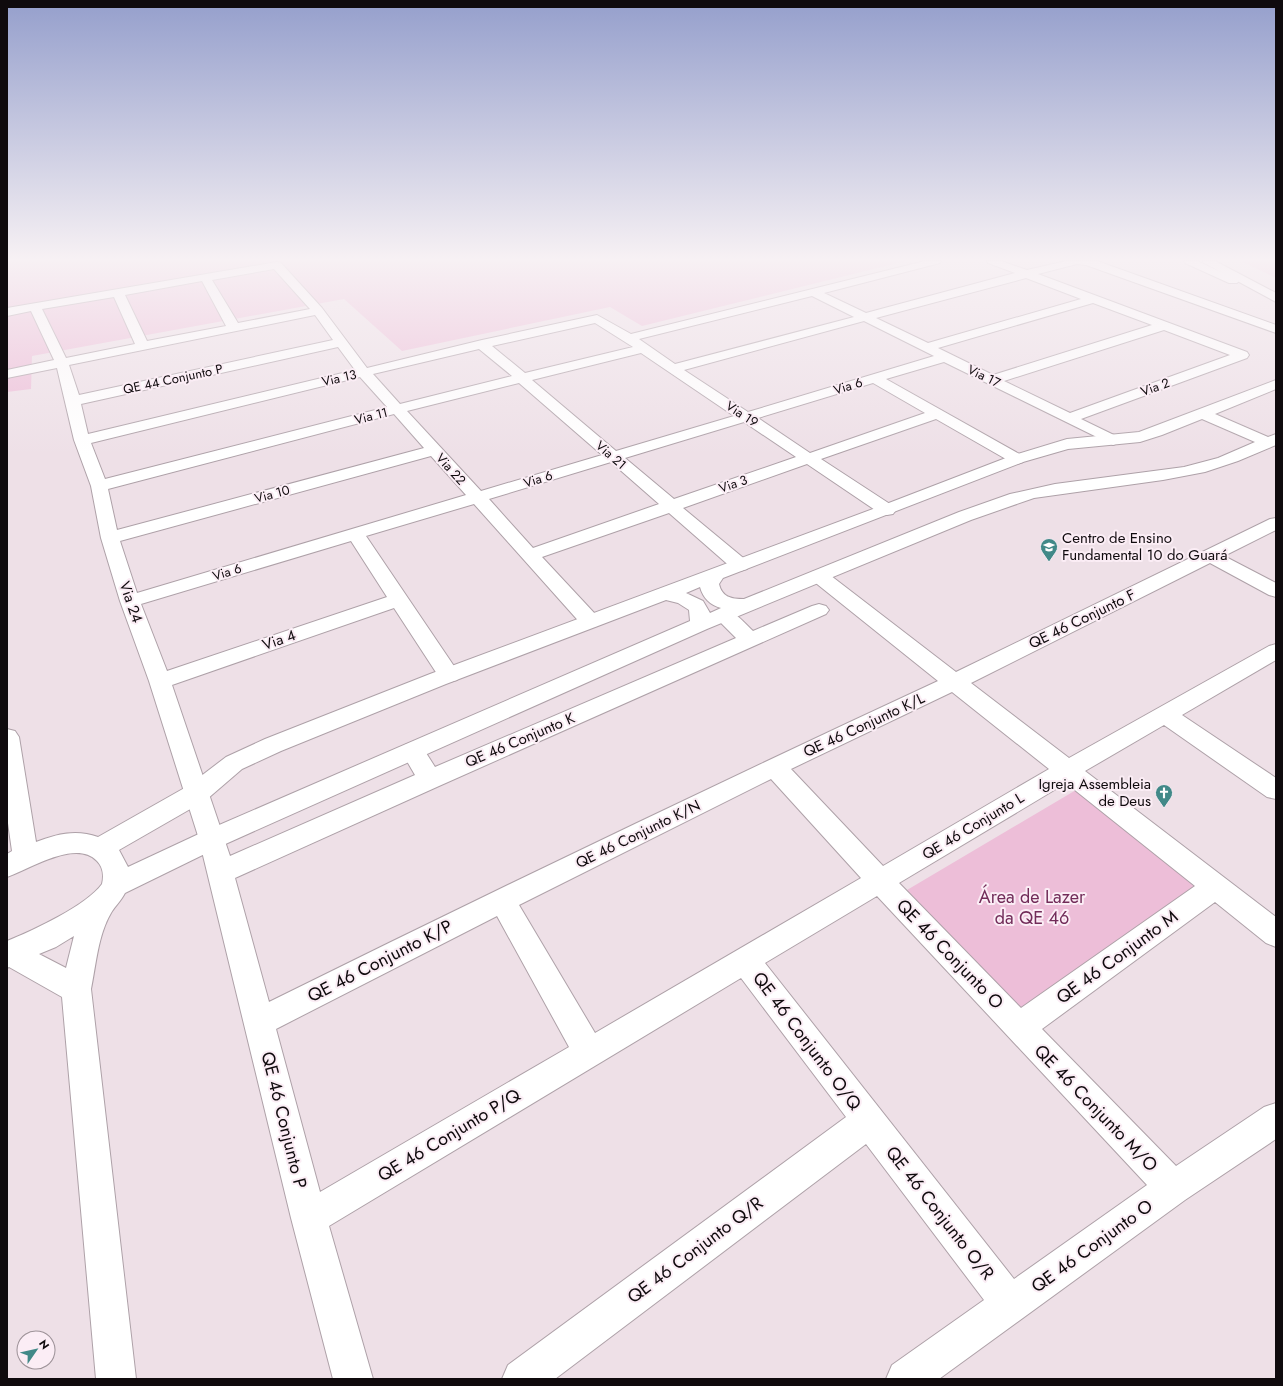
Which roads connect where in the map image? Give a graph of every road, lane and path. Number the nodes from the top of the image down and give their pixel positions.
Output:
1 (44, 326) edge
2 (134, 326) edge
3 (245, 326) edge
4 (329, 326) edge
5 (566, 326) edge
6 (608, 326) edge
7 (678, 326) edge
8 (832, 326) edge
9 (881, 326) edge
10 (1002, 326) edge
11 (1163, 326) joint
12 (234, 328) joint
13 (629, 338) junction
14 (342, 342) junction
15 (482, 344) junction
16 (143, 346) junction
17 (644, 348) junction
18 (926, 348) junction
19 (946, 357) junction
20 (62, 363) junction
21 (673, 369) junction
22 (363, 372) junction
23 (7, 374) edge
24 (522, 378) junction
25 (874, 378) junction
26 (992, 380) junction
27 (1276, 384) edge
28 (73, 401) junction
29 (397, 409) junction
30 (937, 414) junction
31 (1202, 414) junction
32 (746, 417) junction
33 (1069, 418) junction
34 (82, 440) junction
35 (1113, 440) junction
36 (1272, 440) edge
37 (434, 450) junction
38 (613, 456) junction
39 (809, 458) junction
40 (1017, 459) junction
41 (99, 486) junction
42 (477, 497) junction
43 (671, 506) junction
44 (887, 510) junction
45 (1276, 522) edge
46 (355, 534) junction
47 (110, 538) junction
48 (530, 555) junction
49 (1210, 556) junction
50 (740, 565) junction
51 (716, 575) junction
52 (819, 576) junction
53 (1276, 591) edge
54 (664, 594) junction
55 (398, 600) junction
56 (130, 601) junction
57 (748, 605) junction
58 (819, 610) dead end
59 (724, 615) junction
60 (590, 621) junction
61 (700, 624) junction
62 (751, 640) junction
63 (1276, 651) edge
64 (449, 675) junction
65 (160, 681) junction
66 (954, 682) junction
67 (1164, 714) junction
68 (7, 737) edge
69 (413, 751) junction
70 (774, 767) junction
71 (1066, 771) junction
72 (430, 779) junction
73 (1276, 790) edge
74 (197, 793) junction
75 (212, 839) junction
76 (100, 848) junction
77 (16, 861) edge
78 (221, 872) junction
79 (880, 881) junction
80 (1215, 887) junction
81 (108, 895) junction
82 (502, 900) junction
83 (1276, 934) edge
84 (9, 955) edge
85 (746, 961) junction
86 (76, 989) junction
87 (259, 1022) junction
88 (1020, 1027) junction
89 (589, 1052) junction
90 (1276, 1119) edge
91 (869, 1121) junction
92 (1173, 1188) junction
93 (309, 1218) junction
94 (1010, 1304) junction
95 (116, 1379) edge
96 (353, 1379) edge
97 (522, 1379) edge
98 (906, 1379) edge

1 - 20 street, Via 24
2 - 16 street
3 - 12 street
4 - 14 street, Via 22
5 - 15 street, Via 13
6 - 13 street, Via 19
7 - 13 street
8 - 21 street
9 - 18 street, Via 17
10 - 18 street
11 - 26 street
11 - 33 street, Via 2
12 - 16 street
13 - 17 street, Via 19
14 - 22 street, Via 22
14 - 28 street, QE 44 Conjunto P
15 - 22 street, Via 13
15 - 24 street, Via 21
16 - 20 street
17 - 21 street, Via 19
17 - 24 street, Via 11
18 - 19 street, Via 17
19 - 25 street, Via 6
19 - 26 street, Via 17
20 - 23 street
20 - 28 street, Via 24
21 - 32 street, Via 19
22 - 29 street, Via 22
22 - 34 street, Via 13
24 - 29 street, Via 11
24 - 38 street, Via 21
25 - 30 street
25 - 32 street, Via 6
26 - 33 street, Via 17
27 - 31 street
28 - 34 street, Via 24
29 - 37 street, Via 22
29 - 41 street, Via 11
30 - 39 street, Via 3
30 - 40 street
31 - 35 street
31 - 36 street
32 - 38 street, Via 6
32 - 39 street, Via 19
33 - 35 street, Via 17
34 - 41 street, Via 24
35 - 40 street
36 - 52 street
37 - 42 street, Via 22
37 - 47 street, Via 10
38 - 42 street, Via 6
38 - 43 street, Via 21
39 - 43 street, Via 3
39 - 44 street, Via 19
40 - 44 street
41 - 47 street, Via 24
42 - 46 street, Via 6
42 - 48 street, Via 22
43 - 48 street, Via 3
43 - 50 street, Via 21
44 - 50 street
45 - 49 street, QE 46 Conjunto F
46 - 55 street
46 - 56 street, Via 6
47 - 56 street, Via 24
48 - 60 street, Via 22
49 - 53 street
49 - 66 street, QE 46 Conjunto F
50 - 51 street
51 - 54 street
51 - 57 street
52 - 57 street
52 - 66 street
54 - 60 street
54 - 61 street
55 - 64 street
55 - 65 street, Via 4
56 - 65 street, Via 24
57 - 59 street
58 - 62 street, QE 46 Conjunto K
59 - 61 street
59 - 62 street
60 - 64 street
61 - 69 street
62 - 72 street, QE 46 Conjunto K
63 - 67 street, QE 46 Conjunto L
64 - 74 street
65 - 74 street, Via 24
66 - 70 street, QE 46 Conjunto K/L
66 - 71 street
67 - 71 street, QE 46 Conjunto L
67 - 73 street
68 - 77 street
69 - 72 street
69 - 75 street
70 - 79 street, QE 46 Conjunto O
70 - 82 street, QE 46 Conjunto K/N
71 - 79 street, QE 46 Conjunto L
71 - 80 street
72 - 78 street, QE 46 Conjunto K
74 - 75 street, Via 24
74 - 76 street
75 - 78 street
75 - 81 street
76 - 77 street
76 - 81 street
78 - 87 street
79 - 85 street, QE 46 Conjunto L
79 - 88 street, QE 46 Conjunto O
80 - 83 street
80 - 88 street, QE 46 Conjunto M
81 - 84 street
81 - 86 street
82 - 87 street, QE 46 Conjunto K/P
82 - 89 street
84 - 86 street
85 - 89 street, QE 46 Conjunto P/Q
85 - 91 street, QE 46 Conjunto O/Q
86 - 95 street
87 - 93 street, QE 46 Conjunto P
88 - 92 street, QE 46 Conjunto M/O
89 - 93 street, QE 46 Conjunto P/Q
90 - 92 street
91 - 94 street, QE 46 Conjunto O/R
91 - 97 street, QE 46 Conjunto Q/R
92 - 94 street, QE 46 Conjunto O
93 - 96 street, QE 46 Conjunto P
94 - 98 street, QE 46 Conjunto O

